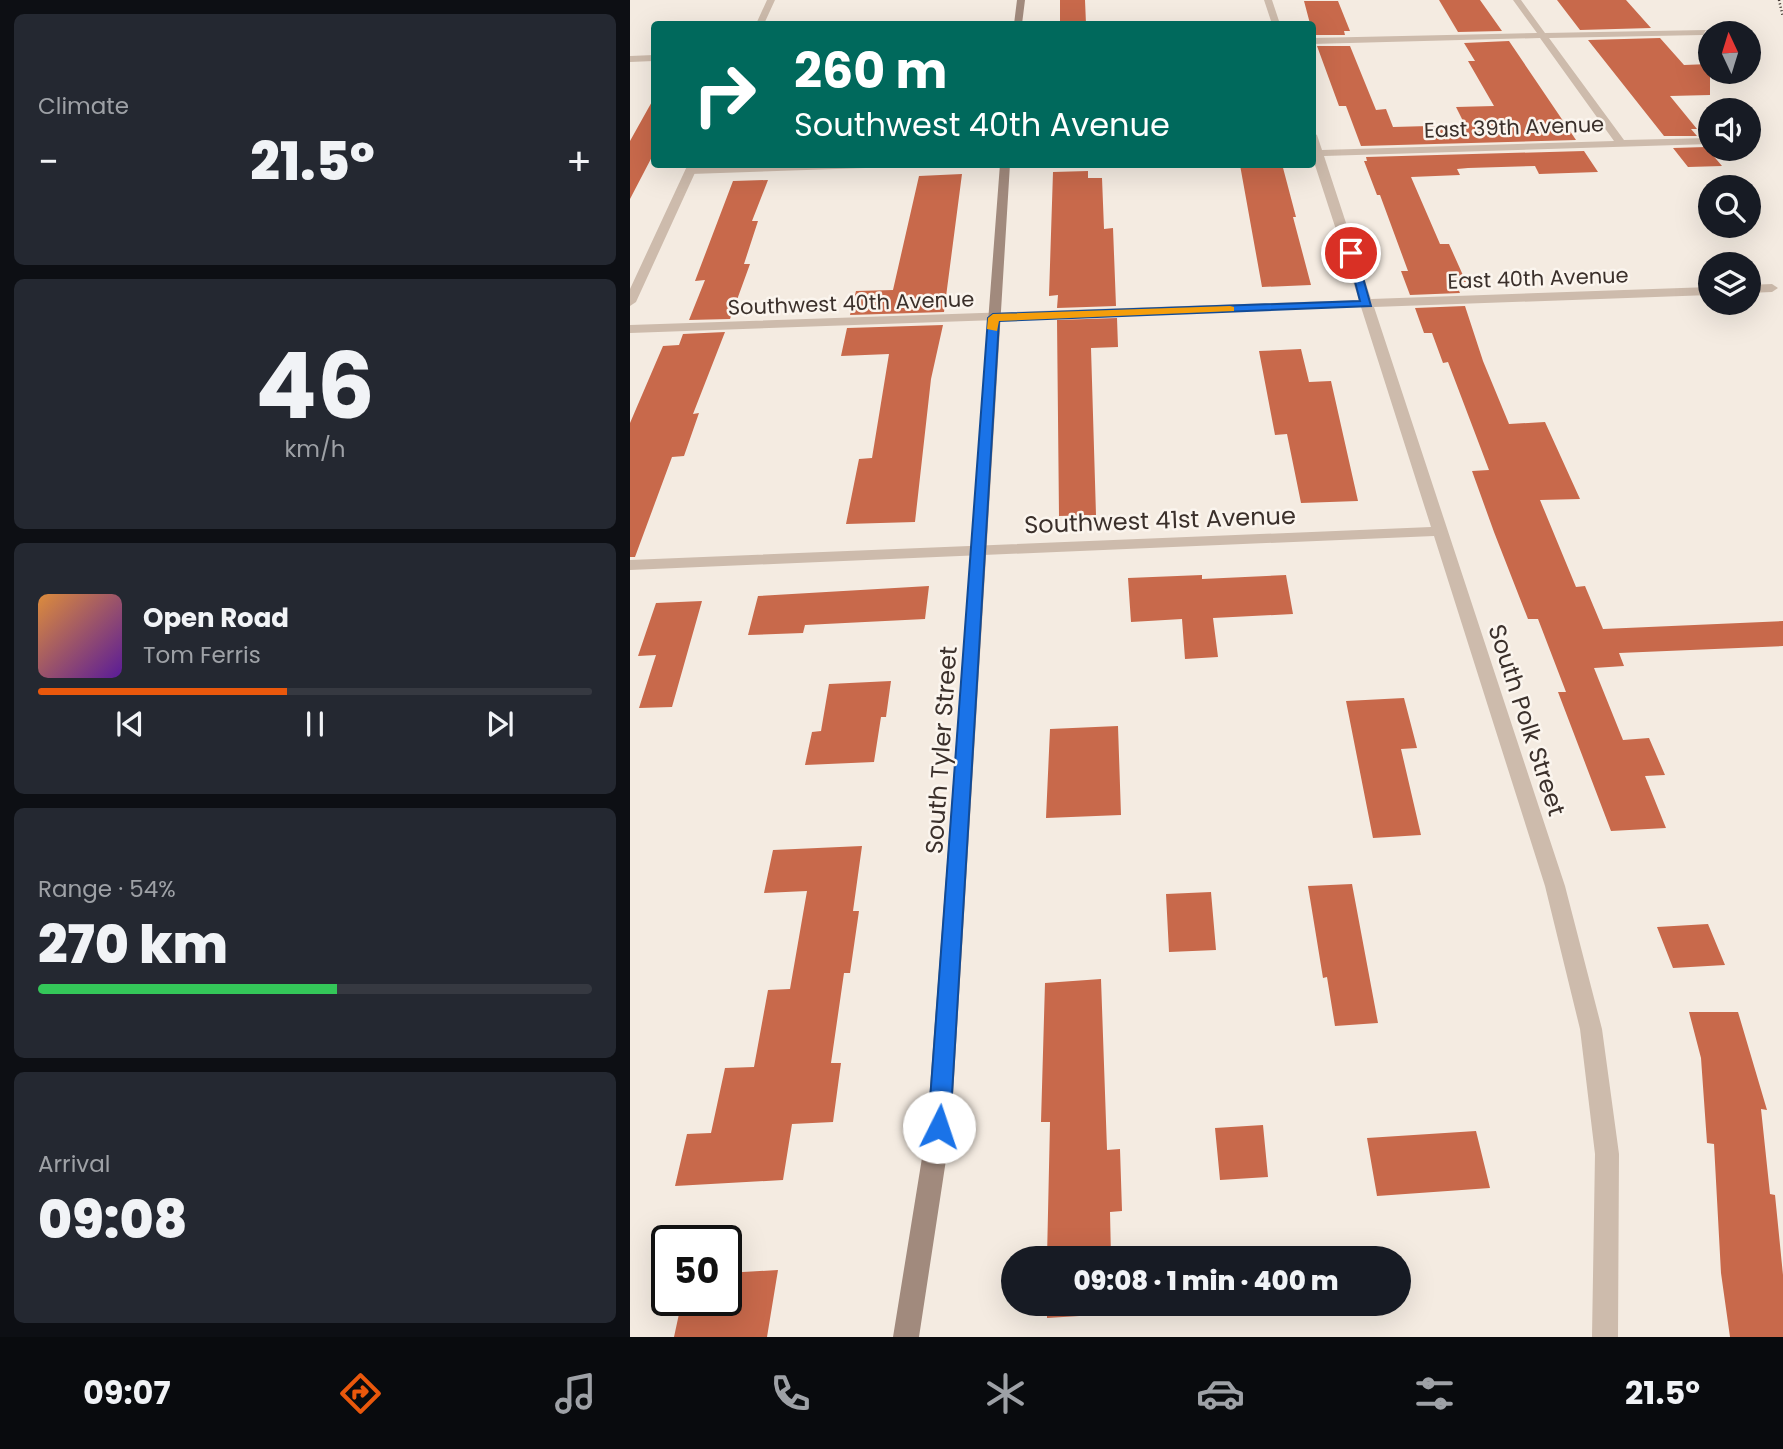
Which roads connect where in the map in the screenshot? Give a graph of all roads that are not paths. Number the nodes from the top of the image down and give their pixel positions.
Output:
1 (771, 0) edge
2 (1020, 0) edge
3 (1268, 0) edge
4 (1517, 0) edge
5 (761, 21) edge
6 (1018, 21) edge
7 (1275, 21) edge
8 (1698, 32) edge
9 (1543, 36) junction
10 (1316, 41) edge
11 (630, 58) edge
12 (651, 58) edge
13 (1698, 141) edge
14 (1621, 143) junction
15 (1316, 147) edge
16 (1316, 150) edge
17 (693, 168) edge
18 (1005, 168) edge
19 (1761, 288) edge
20 (1772, 288) dead end
21 (1698, 291) edge
22 (630, 302) edge
23 (1367, 304) junction
24 (993, 318) junction
25 (630, 329) edge
26 (1440, 531) junction
27 (980, 550) junction
28 (630, 565) edge
29 (906, 1337) edge
30 (1605, 1337) edge

1 - 5 street
2 - 6 main road
3 - 7 street
4 - 9 street
8 - 9 street
9 - 10 street
9 - 14 street
11 - 12 street
13 - 14 street, East 39th Avenue
14 - 15 street, East 39th Avenue
16 - 23 street, South Polk Street
17 - 22 street
18 - 24 main road, South Tyler Street
19 - 20 street
21 - 23 street, East 40th Avenue
23 - 24 street, Southwest 40th Avenue
23 - 26 street, South Polk Street
24 - 25 street, Southwest 40th Avenue
24 - 27 main road, South Tyler Street
26 - 27 street, Southwest 41st Avenue
26 - 30 street, South Polk Street
27 - 28 street, Southwest 41st Avenue
27 - 29 main road, South Tyler Street

